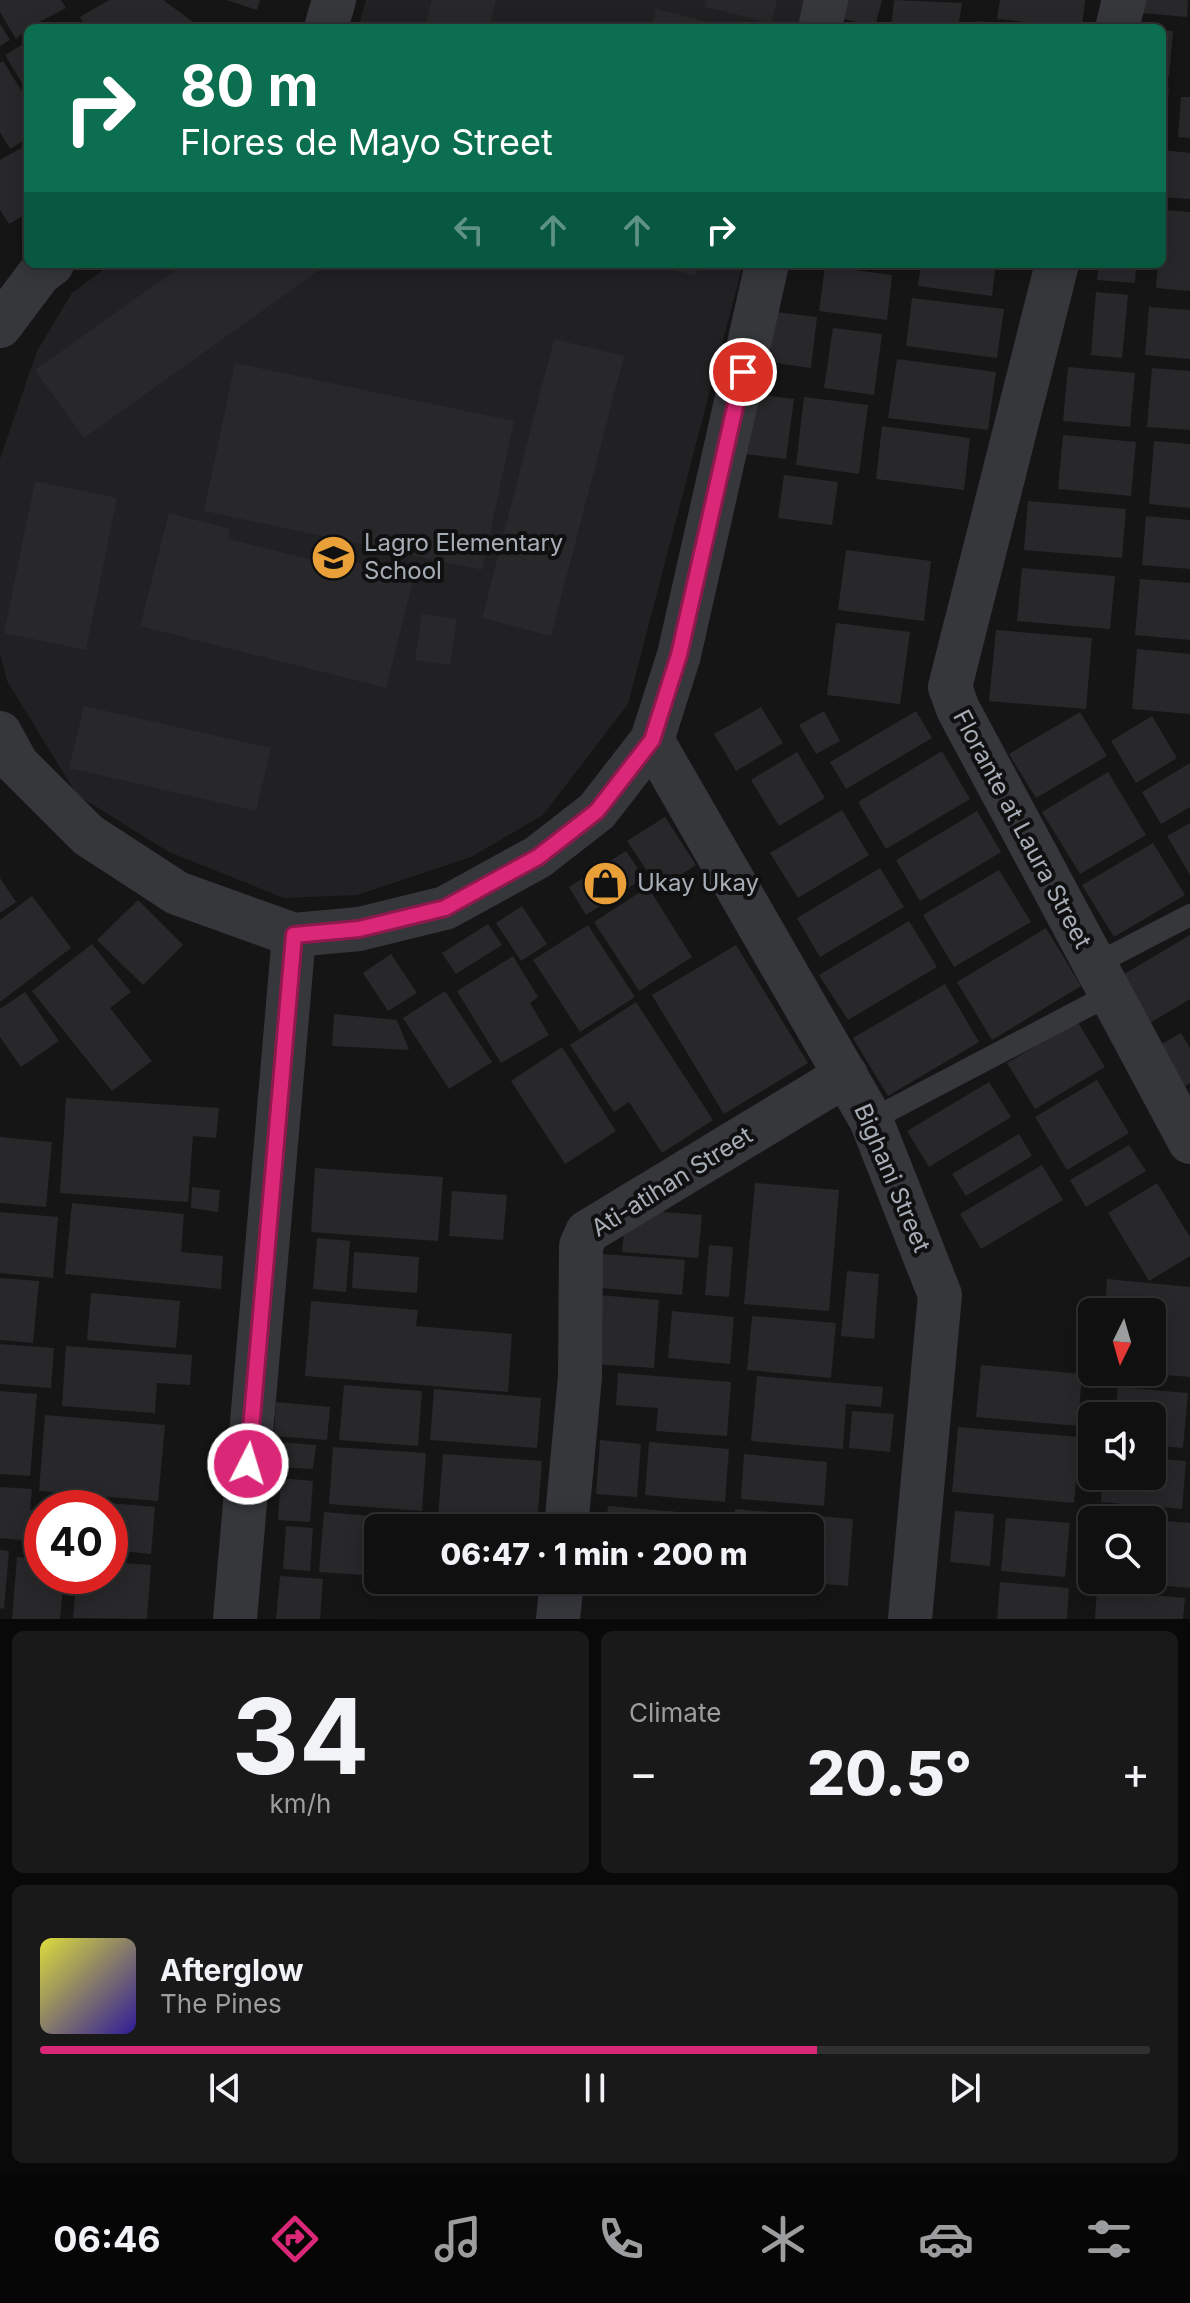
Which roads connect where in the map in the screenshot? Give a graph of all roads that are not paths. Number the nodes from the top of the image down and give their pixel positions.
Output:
1 (334, 0) edge
2 (826, 0) edge
3 (1124, 0) edge
4 (327, 24) edge
5 (821, 24) edge
6 (1118, 24) edge
7 (47, 268) edge
8 (766, 268) edge
9 (1056, 268) edge
10 (0, 326) edge
11 (0, 733) edge
12 (652, 740) junction
13 (1190, 915) edge
14 (294, 935) junction
15 (1102, 980) junction
16 (846, 1075) junction
17 (871, 1120) junction
18 (1190, 1142) edge
19 (567, 1514) edge
20 (561, 1594) edge
21 (235, 1619) edge
22 (558, 1619) edge
23 (910, 1619) edge

1 - 4 street
2 - 5 street
3 - 6 street
7 - 10 street
8 - 12 street
9 - 15 street, Florante at Laura Street
11 - 14 street
12 - 14 street
12 - 16 street, Bighani Street
13 - 15 lane
14 - 21 street
15 - 17 lane
15 - 18 street, Florante at Laura Street
16 - 17 street, Bighani Street
16 - 19 street, Ati-atihan Street
17 - 23 street, Bighani Street
20 - 22 street

